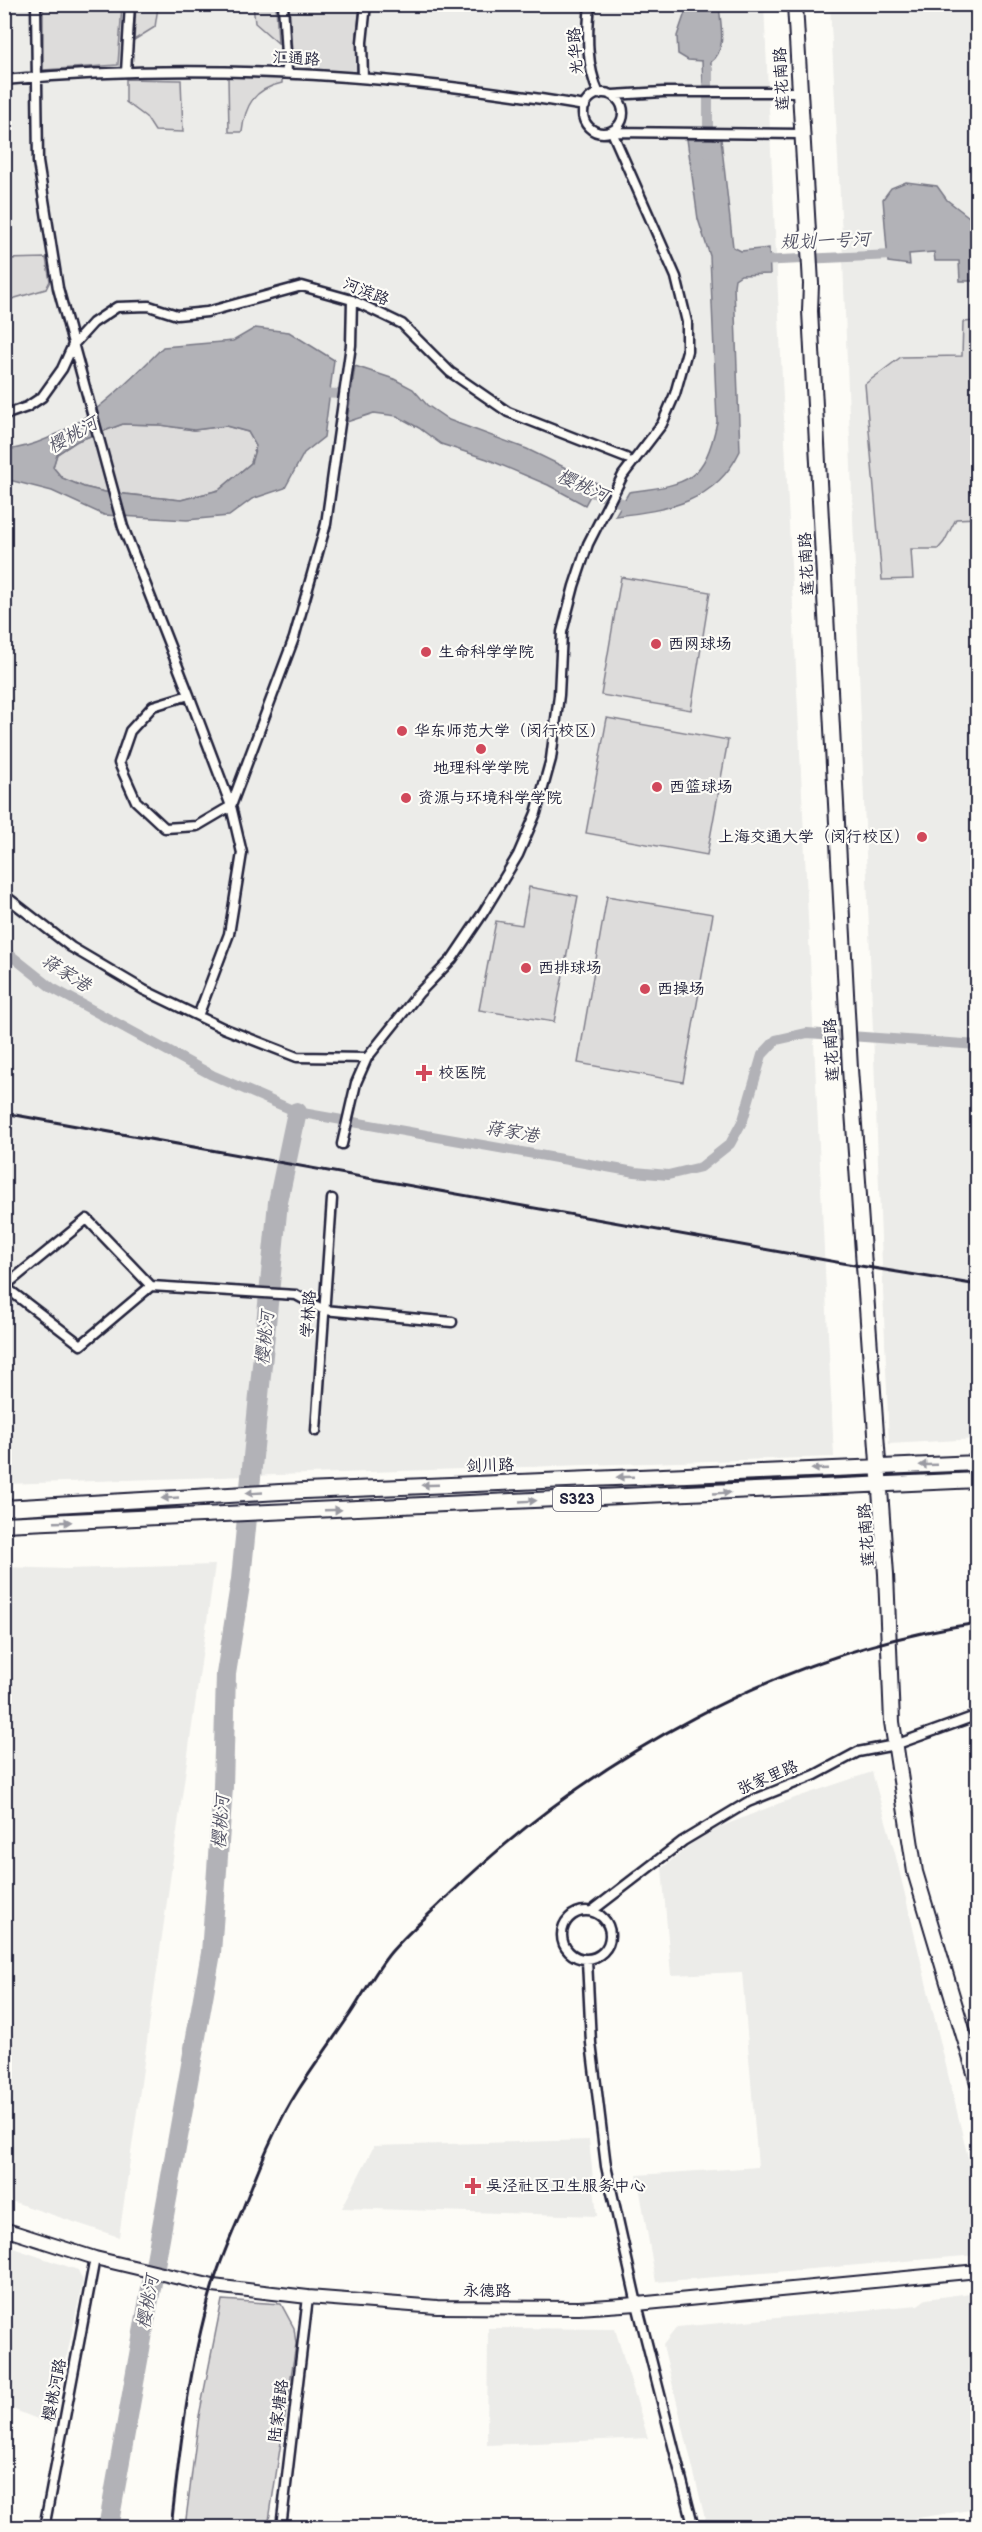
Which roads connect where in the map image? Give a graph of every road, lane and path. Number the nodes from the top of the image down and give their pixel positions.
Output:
1 (36, 4) edge
2 (130, 4) edge
3 (283, 4) edge
4 (366, 4) edge
5 (590, 4) edge
6 (795, 4) edge
7 (126, 72) junction
8 (287, 72) junction
9 (38, 77) junction
10 (363, 78) junction
11 (4, 80) edge
12 (799, 92) junction
13 (599, 94) junction
14 (613, 96) junction
15 (585, 106) junction
16 (612, 132) junction
17 (801, 134) junction
18 (352, 300) junction
19 (73, 345) junction
20 (4, 415) edge
21 (626, 458) dead end
22 (189, 695) junction
23 (231, 807) junction
24 (4, 895) edge
25 (198, 1016) junction
26 (367, 1058) junction
27 (342, 1144) dead end
28 (332, 1199) dead end
29 (5, 1286) edge
30 (151, 1286) junction
31 (324, 1310) junction
32 (452, 1322) dead end
33 (316, 1431) dead end
34 (978, 1463) edge
35 (878, 1467) junction
36 (978, 1480) edge
37 (880, 1485) junction
38 (4, 1508) edge
39 (4, 1524) edge
40 (978, 1715) edge
41 (895, 1745) junction
42 (592, 1911) junction
43 (587, 1960) junction
44 (978, 2083) edge
45 (4, 2229) edge
46 (95, 2258) junction
47 (978, 2271) edge
48 (308, 2297) junction
49 (637, 2304) junction
50 (44, 2528) edge
51 (281, 2528) edge
52 (694, 2528) edge

1 - 9 street
2 - 7 street
3 - 8 street
4 - 10 street
5 - 13 street, 光华路
6 - 12 main road, 莲花南路
7 - 8 street, 汇通路
7 - 9 street, 汇通路
8 - 10 street, 汇通路
9 - 11 street, 汇通路
9 - 19 street
10 - 15 street, 汇通路
12 - 14 street
12 - 17 main road, 莲花南路
13 - 14 street
13 - 15 street
14 - 16 street
15 - 16 street
16 - 17 street
16 - 26 street
17 - 35 main road, 莲花南路
18 - 19 street, 河滨路
18 - 21 street, 河滨路
18 - 23 street
19 - 20 street, 河滨路
19 - 22 street
22 - 23 street
22 - 23 street
23 - 25 street
24 - 25 street
25 - 26 street
26 - 27 street
28 - 31 street, 学林路
29 - 30 street
29 - 30 street
30 - 31 street
31 - 32 street
31 - 33 street, 学林路
34 -> 35 main road, 剑川路
35 - 37 main road, 莲花南路
35 -> 38 main road, 剑川路
36 - 37 main road, S323
39 -> 37 main road, S323
37 - 41 main road, 莲花南路
40 - 41 street, 张家里路
41 - 42 street, 张家里路
41 - 44 main road, 莲花南路
42 - 43 street
42 - 43 street
43 - 49 street
45 - 46 street, 永德路
46 - 48 street, 永德路
46 - 50 street, 樱桃河路
47 - 49 street, 永德路
48 - 49 street, 永德路
48 - 51 street, 陆家塘路
49 - 52 street

